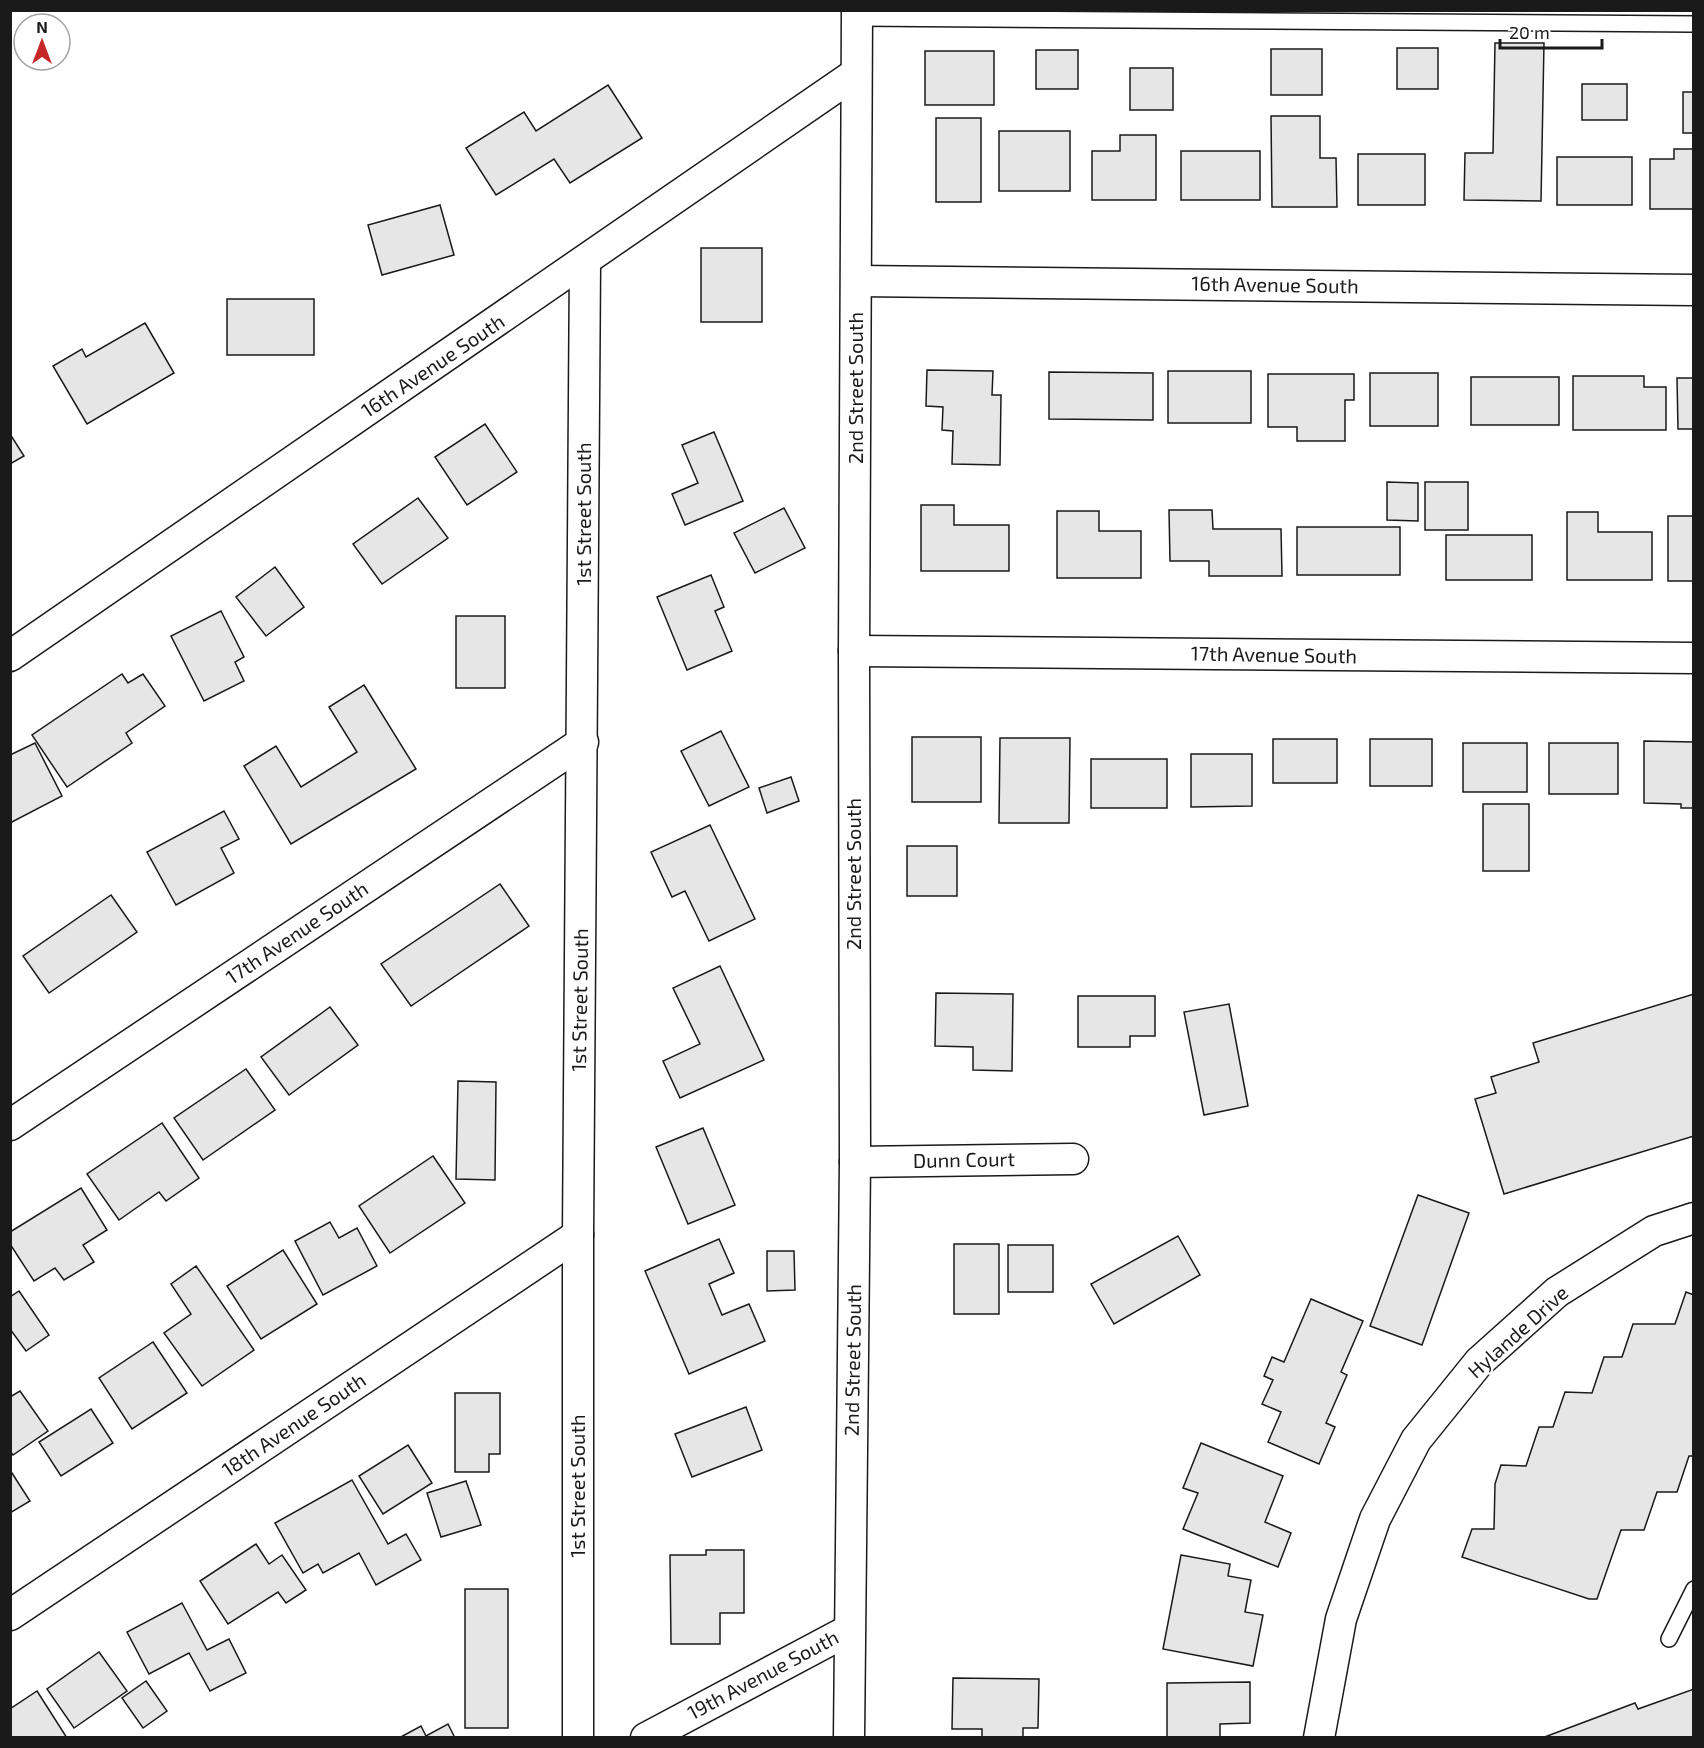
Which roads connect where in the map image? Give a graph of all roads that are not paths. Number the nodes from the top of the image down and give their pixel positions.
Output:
1 (857, 14) edge
2 (1694, 24) edge
3 (855, 74) junction
4 (585, 262) junction
5 (857, 281) junction
6 (1694, 290) edge
7 (854, 651) junction
8 (10, 656) edge
9 (1694, 658) edge
10 (583, 742) junction
11 (10, 1125) edge
12 (1072, 1159) dead end
13 (855, 1162) junction
14 (1694, 1218) edge
15 (578, 1235) junction
16 (1694, 1589) edge
17 (10, 1615) edge
18 (849, 1630) junction
19 (1669, 1639) dead end
20 (578, 1737) edge
21 (646, 1737) edge
22 (849, 1737) edge
23 (1319, 1737) edge

1 - 2 lane
1 - 3 street, 2nd Street South
3 - 4 street, 16th Avenue South
3 - 5 street, 2nd Street South
4 - 8 street, 16th Avenue South
4 - 10 street, 1st Street South
5 - 6 street, 16th Avenue South
5 - 7 street, 2nd Street South
7 - 9 street, 17th Avenue South
7 - 13 street, 2nd Street South
10 - 11 street, 17th Avenue South
10 - 15 street, 1st Street South
12 - 13 street, Dunn Court
13 - 18 street, 2nd Street South
14 - 23 street, Hylande Drive
15 - 17 street, 18th Avenue South
15 - 20 street, 1st Street South
16 - 19 lane
18 - 21 street, 19th Avenue South
18 - 22 street, 2nd Street South

